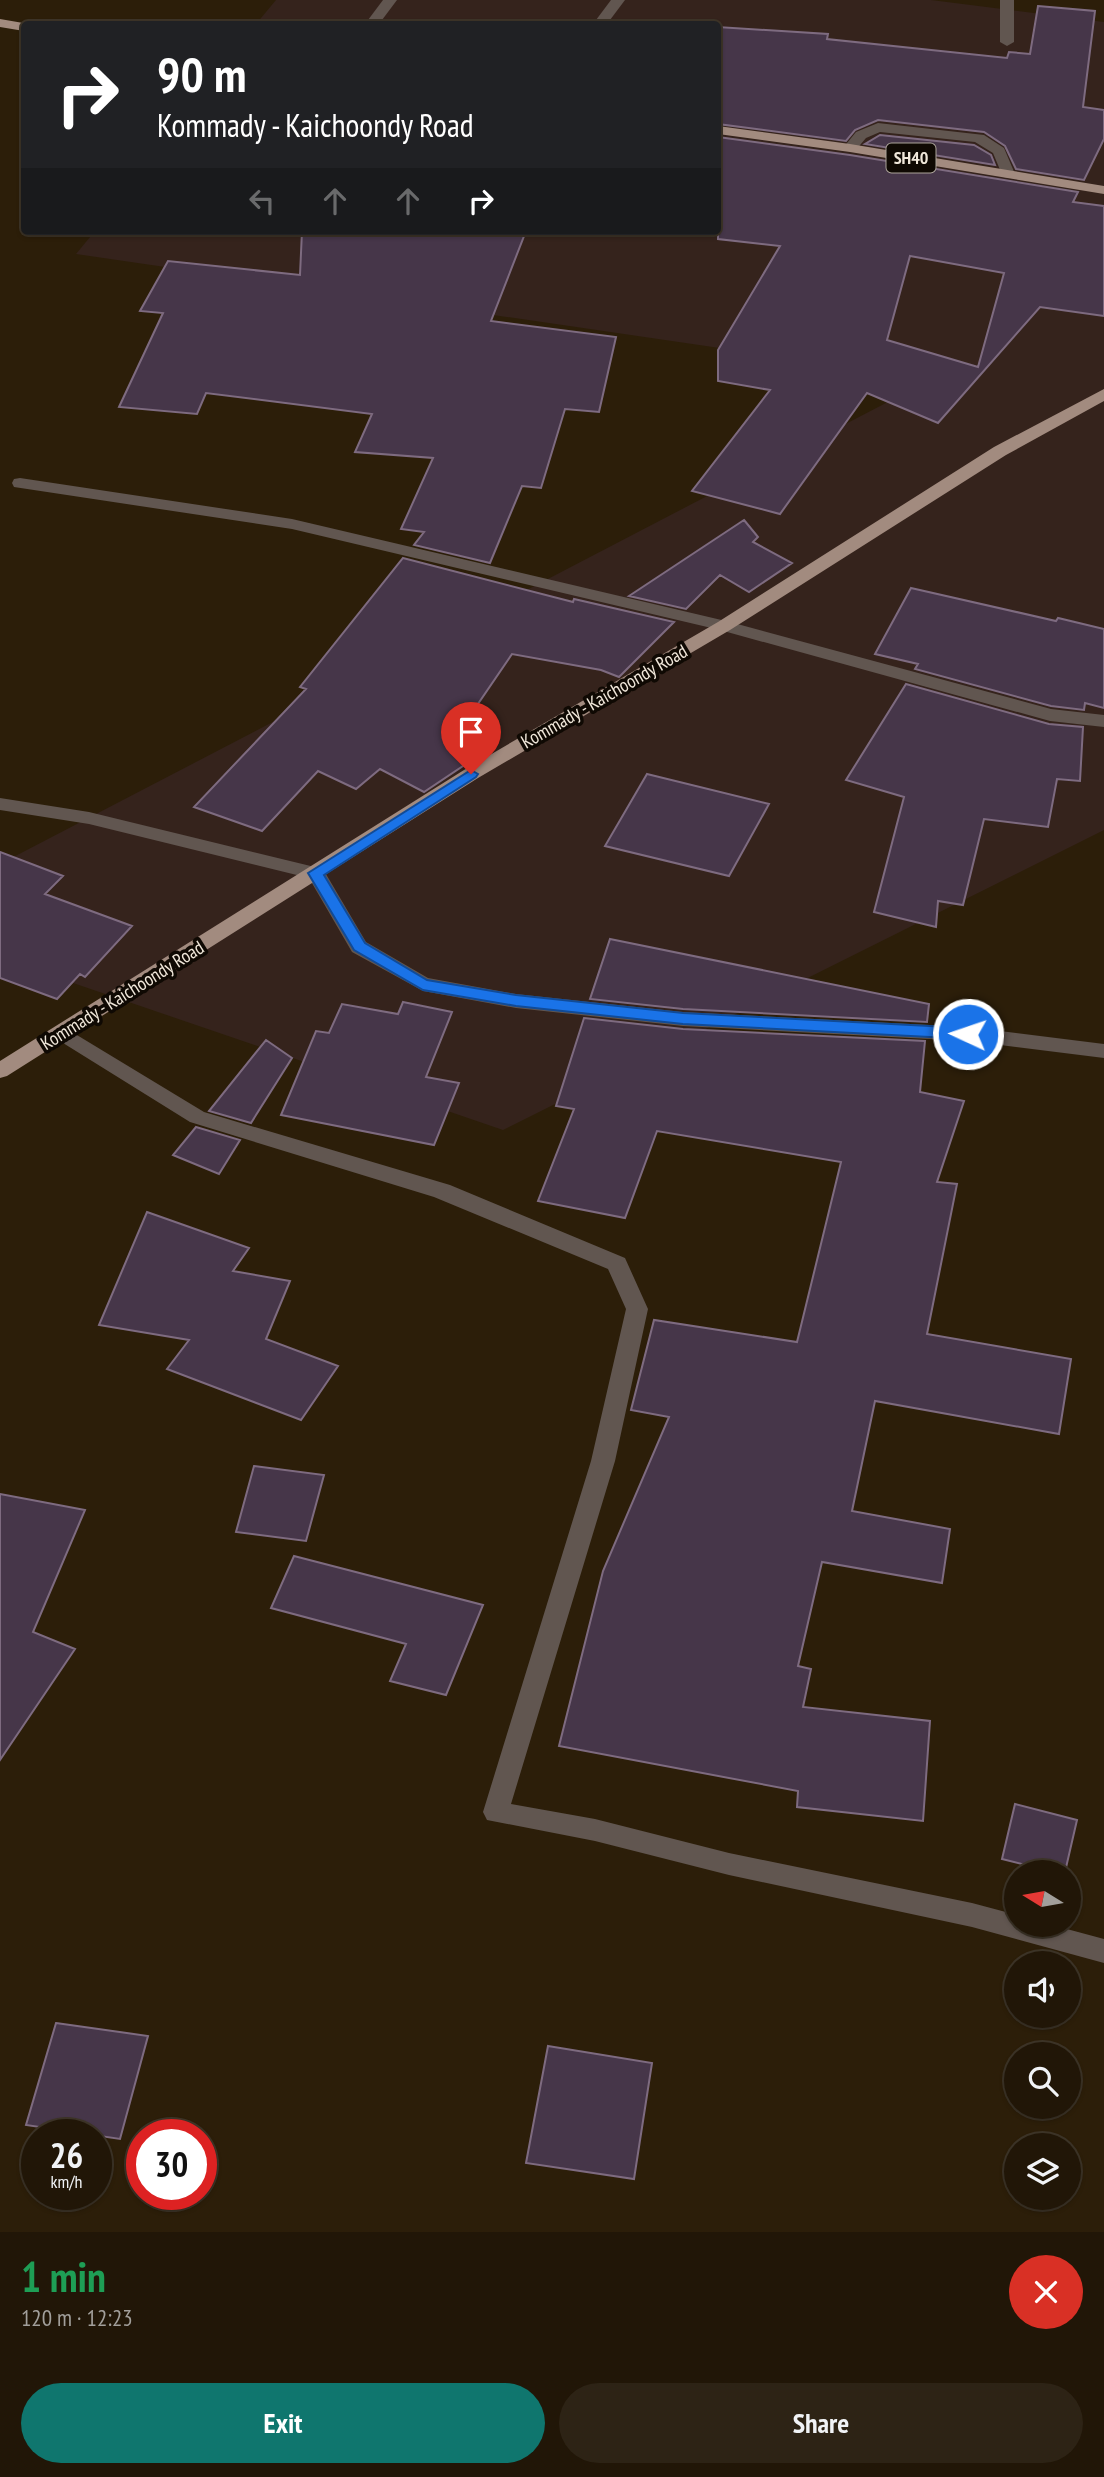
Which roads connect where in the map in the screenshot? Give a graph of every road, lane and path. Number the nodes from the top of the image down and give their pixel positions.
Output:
1 (390, 0) edge
2 (618, 0) edge
3 (1007, 0) edge
4 (374, 21) edge
5 (602, 21) edge
6 (0, 23) edge
7 (21, 26) edge
8 (1007, 42) dead end
9 (721, 130) edge
10 (850, 148) junction
11 (1008, 174) junction
12 (1104, 190) edge
13 (1104, 394) edge
14 (20, 483) dead end
15 (724, 626) junction
16 (1104, 721) edge
17 (0, 804) edge
18 (316, 873) junction
19 (62, 1032) junction
20 (1104, 1051) edge
21 (0, 1071) edge
22 (1104, 1951) edge

1 - 4 street
2 - 5 street
3 - 8 street
6 - 7 main road
9 - 10 main road, SH40
10 - 11 main road, SH40
10 - 11 street
11 - 12 main road, SH40
13 - 15 main road, Kommady - Kaichoondy Road
14 - 15 street
15 - 16 street
15 - 18 main road, Kommady - Kaichoondy Road
17 - 18 street
18 - 19 main road, Kommady - Kaichoondy Road
18 - 20 street
19 - 21 main road, Kommady - Kaichoondy Road
19 - 22 street

